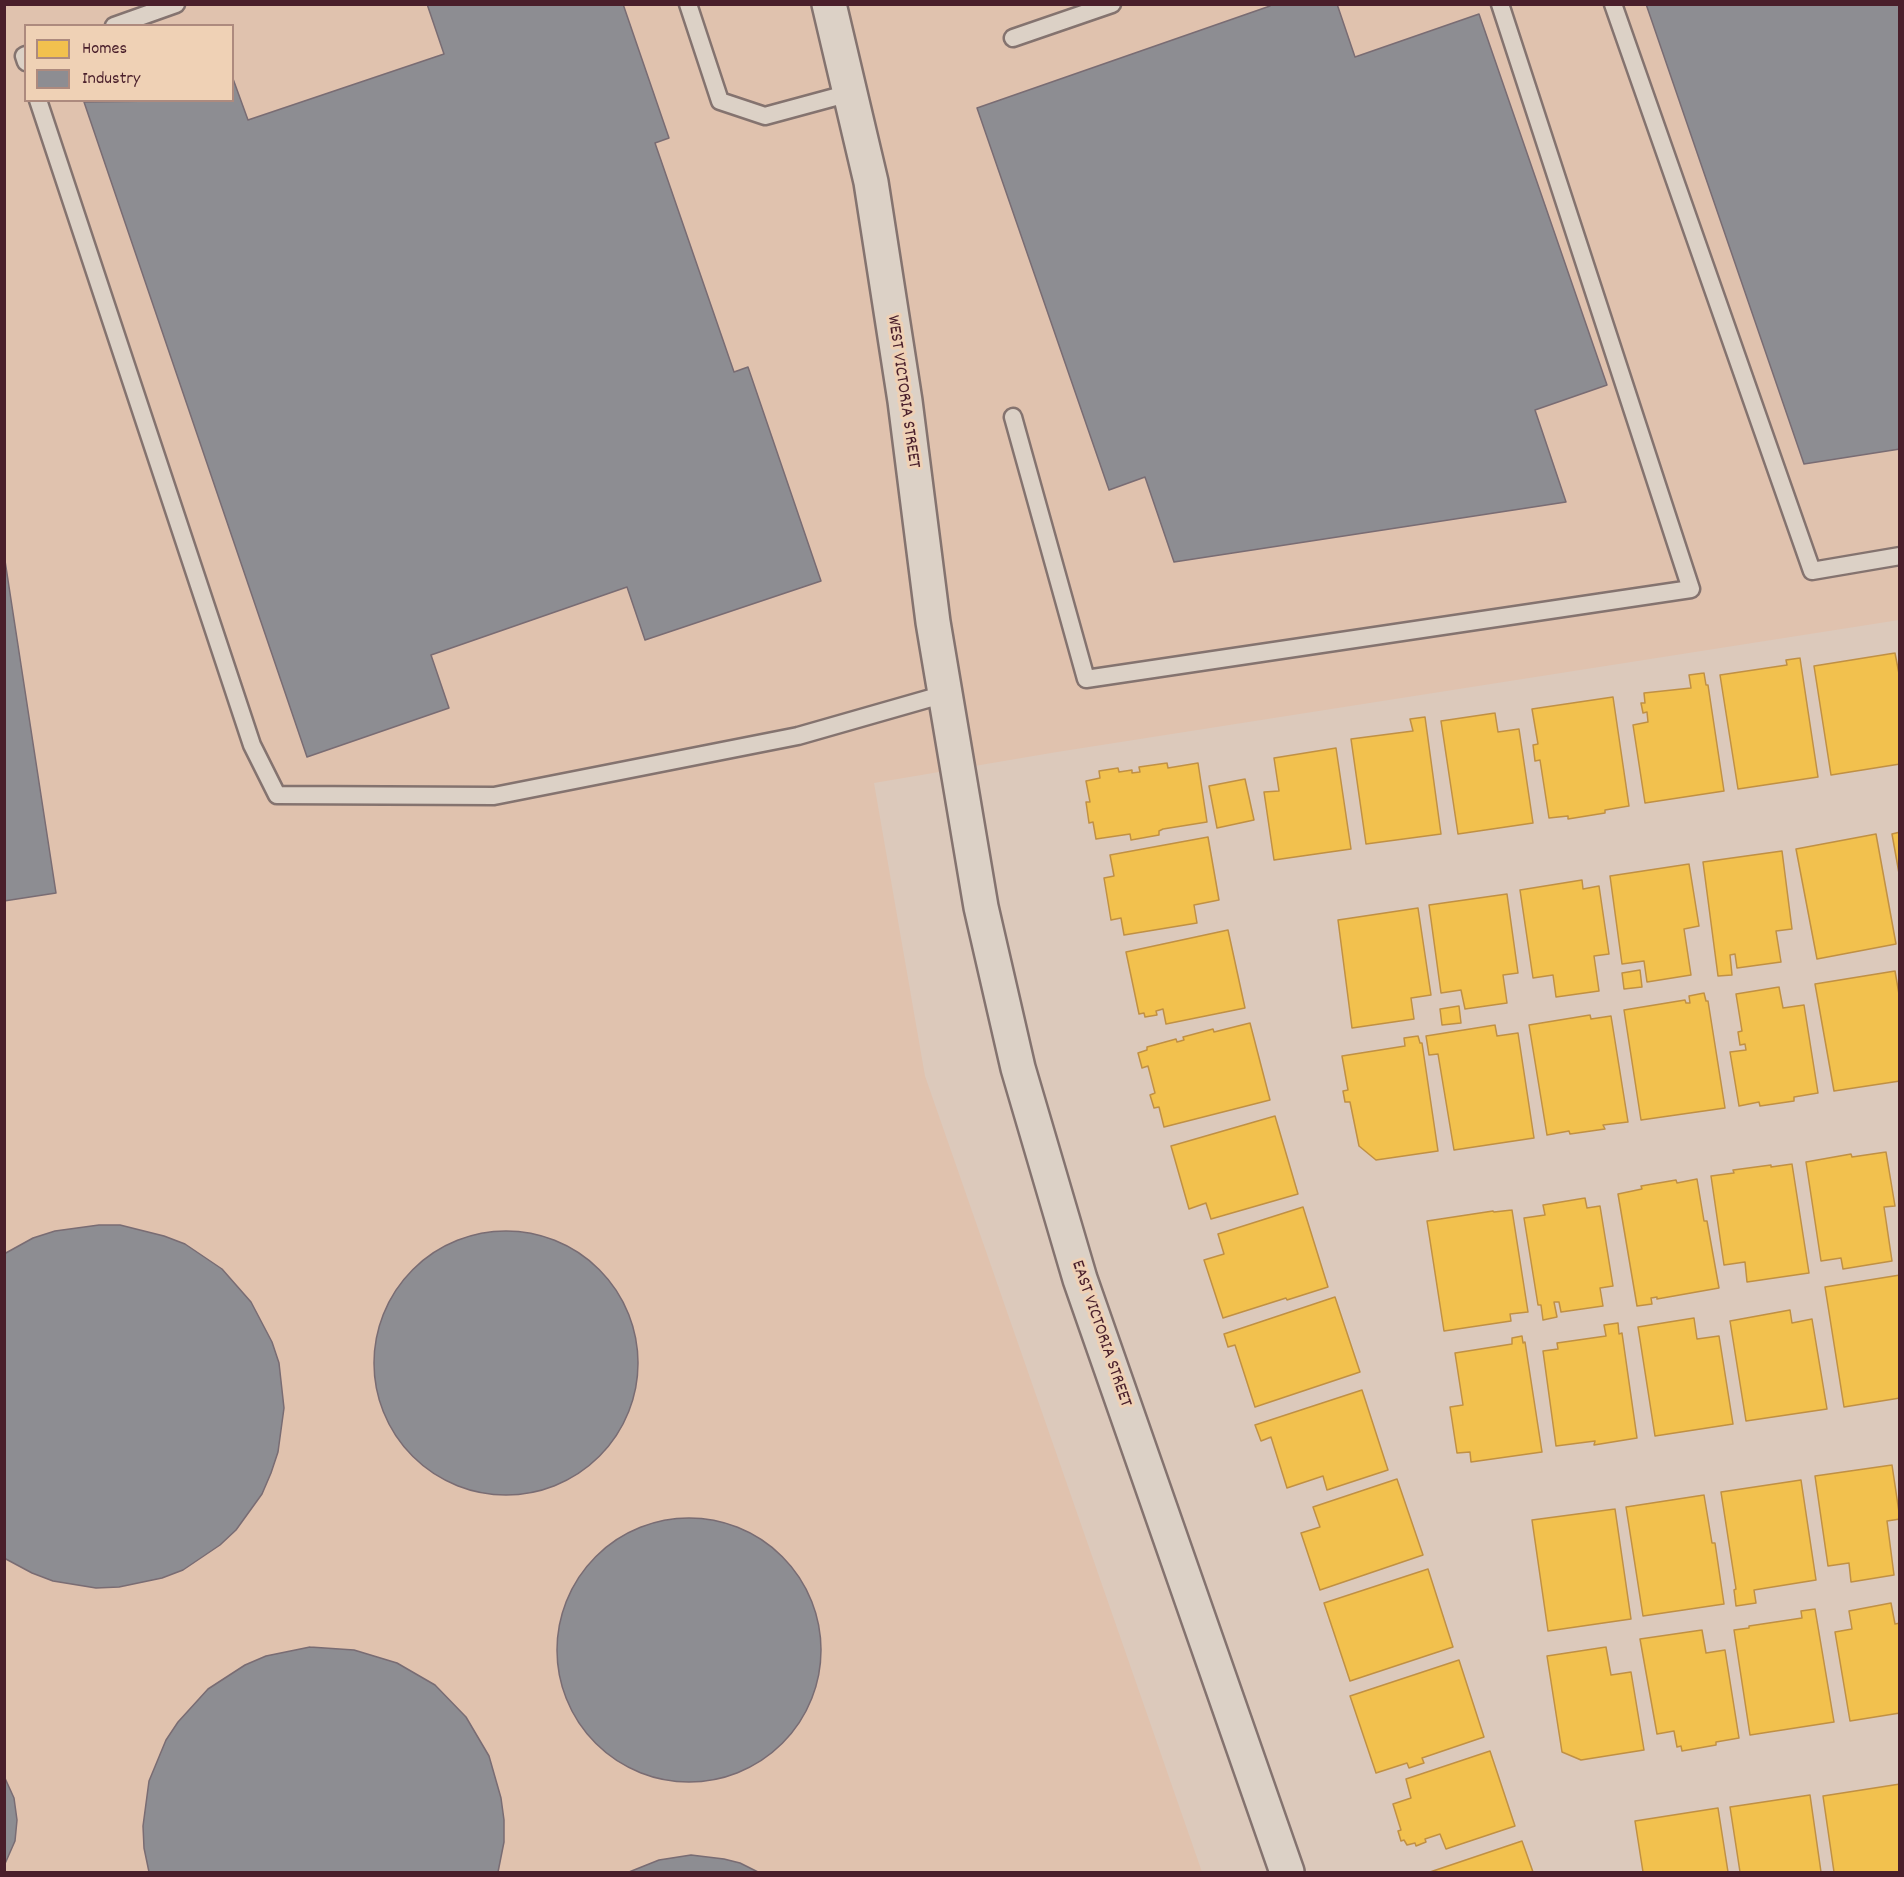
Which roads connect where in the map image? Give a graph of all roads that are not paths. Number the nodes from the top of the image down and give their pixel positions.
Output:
1 (176, 4) edge
2 (688, 4) edge
3 (829, 4) edge
4 (1112, 4) edge
5 (1500, 4) edge
6 (1613, 4) edge
7 (120, 24) edge
8 (1013, 38) dead end
9 (849, 93) junction
10 (39, 102) edge
11 (1013, 417) dead end
12 (1899, 556) edge
13 (945, 694) junction
14 (961, 783) joint
15 (1287, 1872) edge

1 - 7 lane
2 - 9 lane
3 - 9 street, WEST VICTORIA STREET
4 - 8 lane
5 - 11 lane
6 - 12 lane
9 - 13 street, WEST VICTORIA STREET
10 - 13 lane
13 - 14 street, WEST VICTORIA STREET
14 - 15 street, EAST VICTORIA STREET

